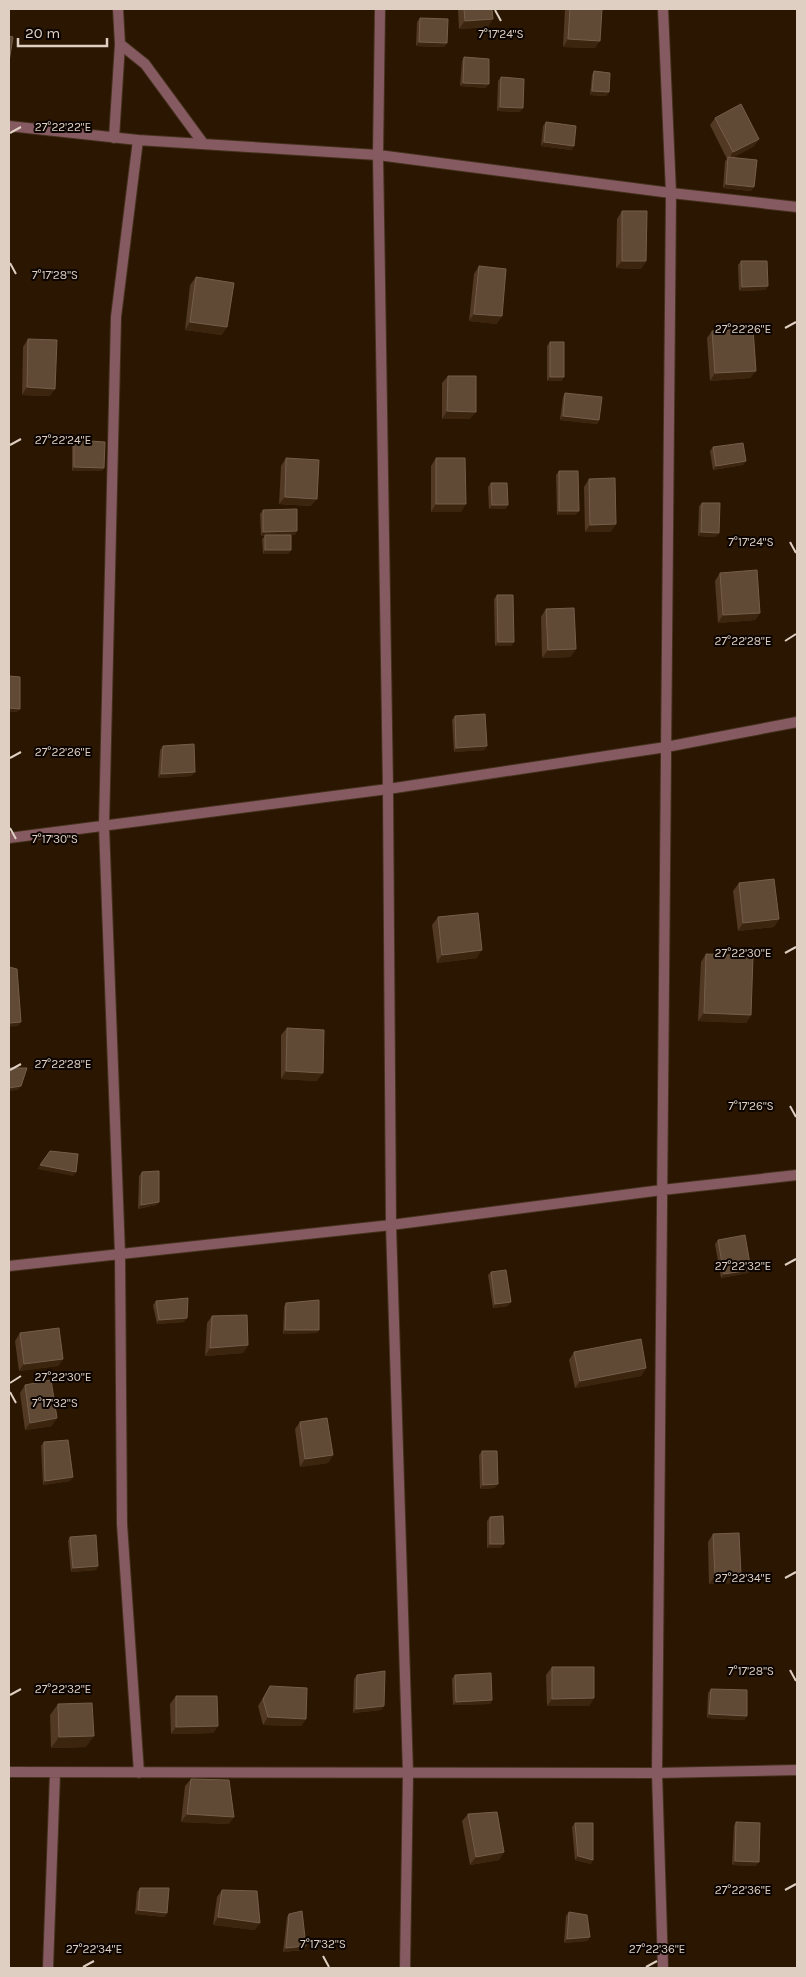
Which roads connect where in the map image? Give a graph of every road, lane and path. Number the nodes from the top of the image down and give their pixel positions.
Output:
1 (118, 9) edge
2 (380, 9) edge
3 (663, 9) edge
4 (120, 44) junction
5 (9, 126) edge
6 (114, 138) junction
7 (138, 140) junction
8 (203, 143) junction
9 (378, 154) junction
10 (672, 193) junction
11 (797, 207) edge
12 (797, 722) edge
13 (666, 747) junction
14 (388, 789) junction
15 (104, 826) junction
16 (9, 838) edge
17 (797, 1175) edge
18 (662, 1190) junction
19 (391, 1226) junction
20 (120, 1254) junction
21 (9, 1266) edge
22 (797, 1770) edge
23 (9, 1772) edge
24 (55, 1773) junction
25 (139, 1773) junction
26 (408, 1773) junction
27 (657, 1773) junction
28 (48, 1968) edge
29 (405, 1968) edge
30 (663, 1968) edge

1 - 4 street
2 - 9 street
3 - 10 street
4 - 6 street
4 - 8 street
5 - 6 street
6 - 7 street
7 - 8 street
7 - 15 street
8 - 9 street
9 - 10 street
9 - 14 street
10 - 11 street
10 - 13 street
12 - 13 street
13 - 14 street
13 - 18 street
14 - 15 street
14 - 19 street
15 - 16 street
15 - 20 street
17 - 18 street
18 - 19 street
18 - 27 street
19 - 20 street
19 - 26 street
20 - 21 street
20 - 25 street
22 - 27 street
23 - 24 street
24 - 25 street
24 - 28 street
25 - 26 street
26 - 27 street
26 - 29 street
27 - 30 street

